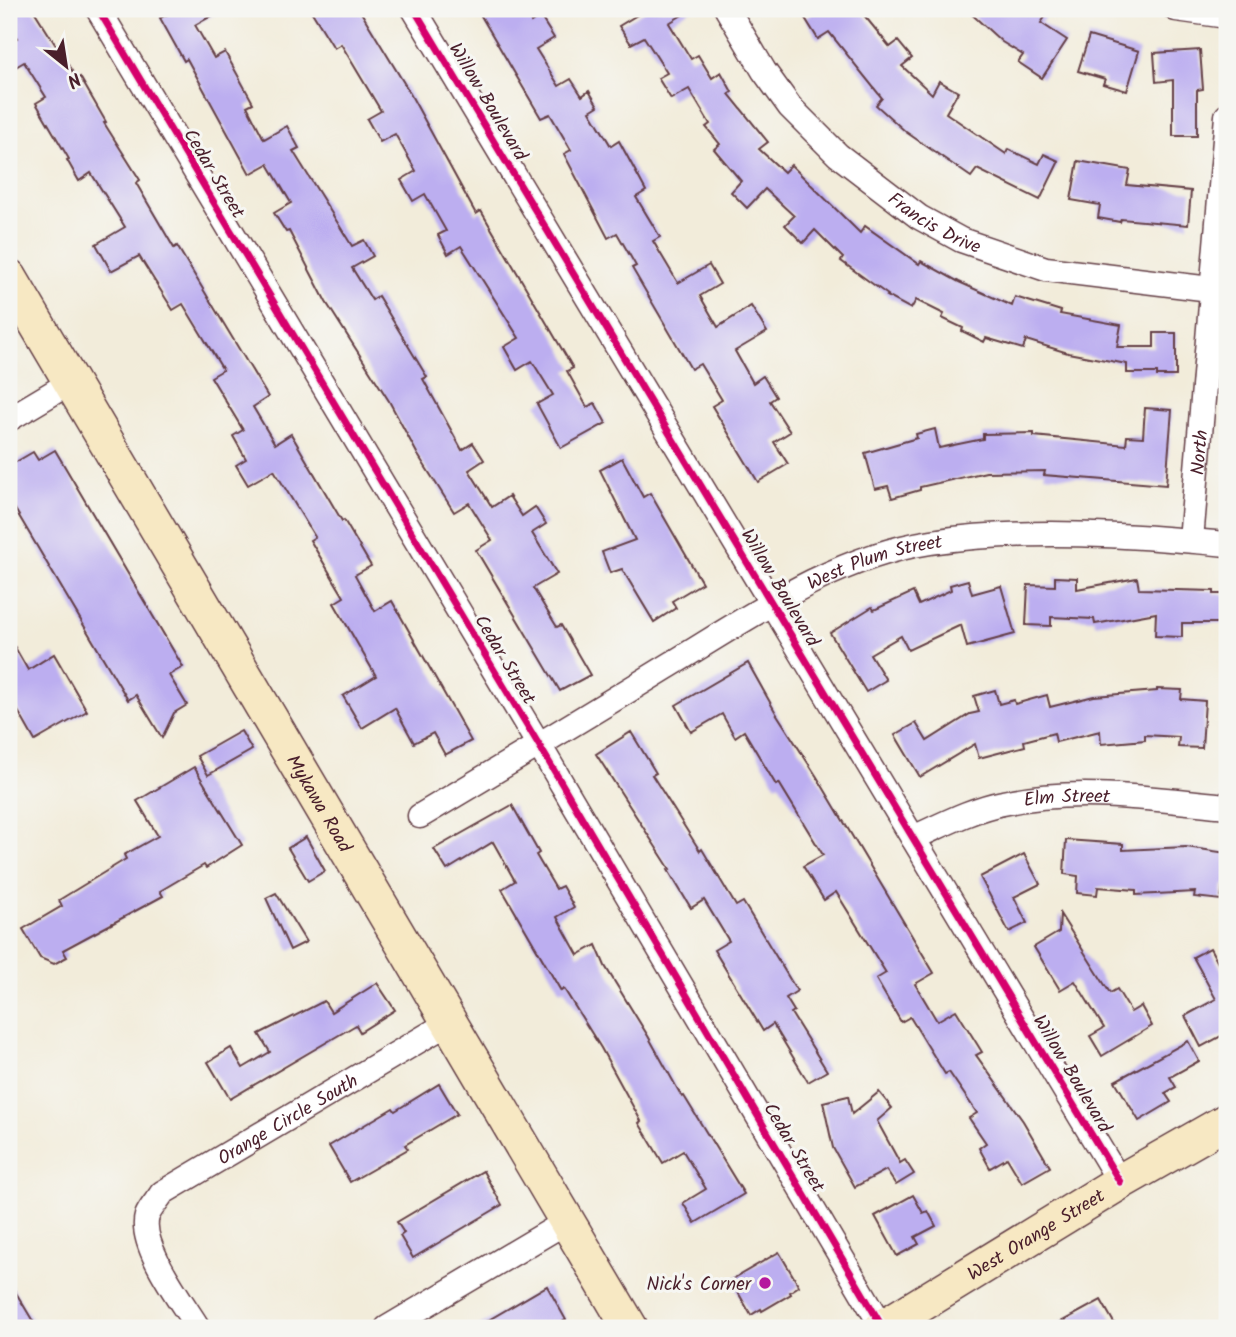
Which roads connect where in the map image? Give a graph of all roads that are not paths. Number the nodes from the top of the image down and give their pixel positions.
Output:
1 (98, 9) edge
2 (414, 9) edge
3 (727, 9) edge
4 (1176, 9) edge
5 (1227, 16) edge
6 (1227, 116) edge
7 (9, 277) edge
8 (1220, 290) edge
9 (71, 382) junction
10 (9, 419) edge
11 (1191, 540) junction
12 (1227, 544) edge
13 (772, 603) junction
14 (539, 745) junction
15 (1227, 806) edge
16 (420, 816) dead end
17 (913, 838) junction
18 (450, 1022) junction
19 (1227, 1121) edge
20 (1120, 1182) junction
21 (566, 1222) junction
22 (198, 1328) edge
23 (387, 1328) edge
24 (630, 1328) edge
25 (882, 1328) edge

1 - 14 street, Cedar Street
2 - 13 street, Willow Boulevard
3 - 8 street, Francis Drive
4 - 5 street
6 - 8 street, North
7 - 9 main road, Mykawa Road
8 - 11 street, North
9 - 10 street
9 - 18 main road, Mykawa Road
11 - 12 street, West Plum Street
11 - 13 street, West Plum Street
13 - 14 street, West Plum Street
13 - 17 street, Willow Boulevard
14 - 16 street, West Plum Street
14 - 25 street, Cedar Street
15 - 17 street, Elm Street
17 - 20 street, Willow Boulevard
18 - 21 main road, Mykawa Road
18 - 22 street, Orange Circle South
19 - 20 main road, West Orange Street
20 - 25 main road, West Orange Street
21 - 23 street
21 - 24 main road, Mykawa Road

